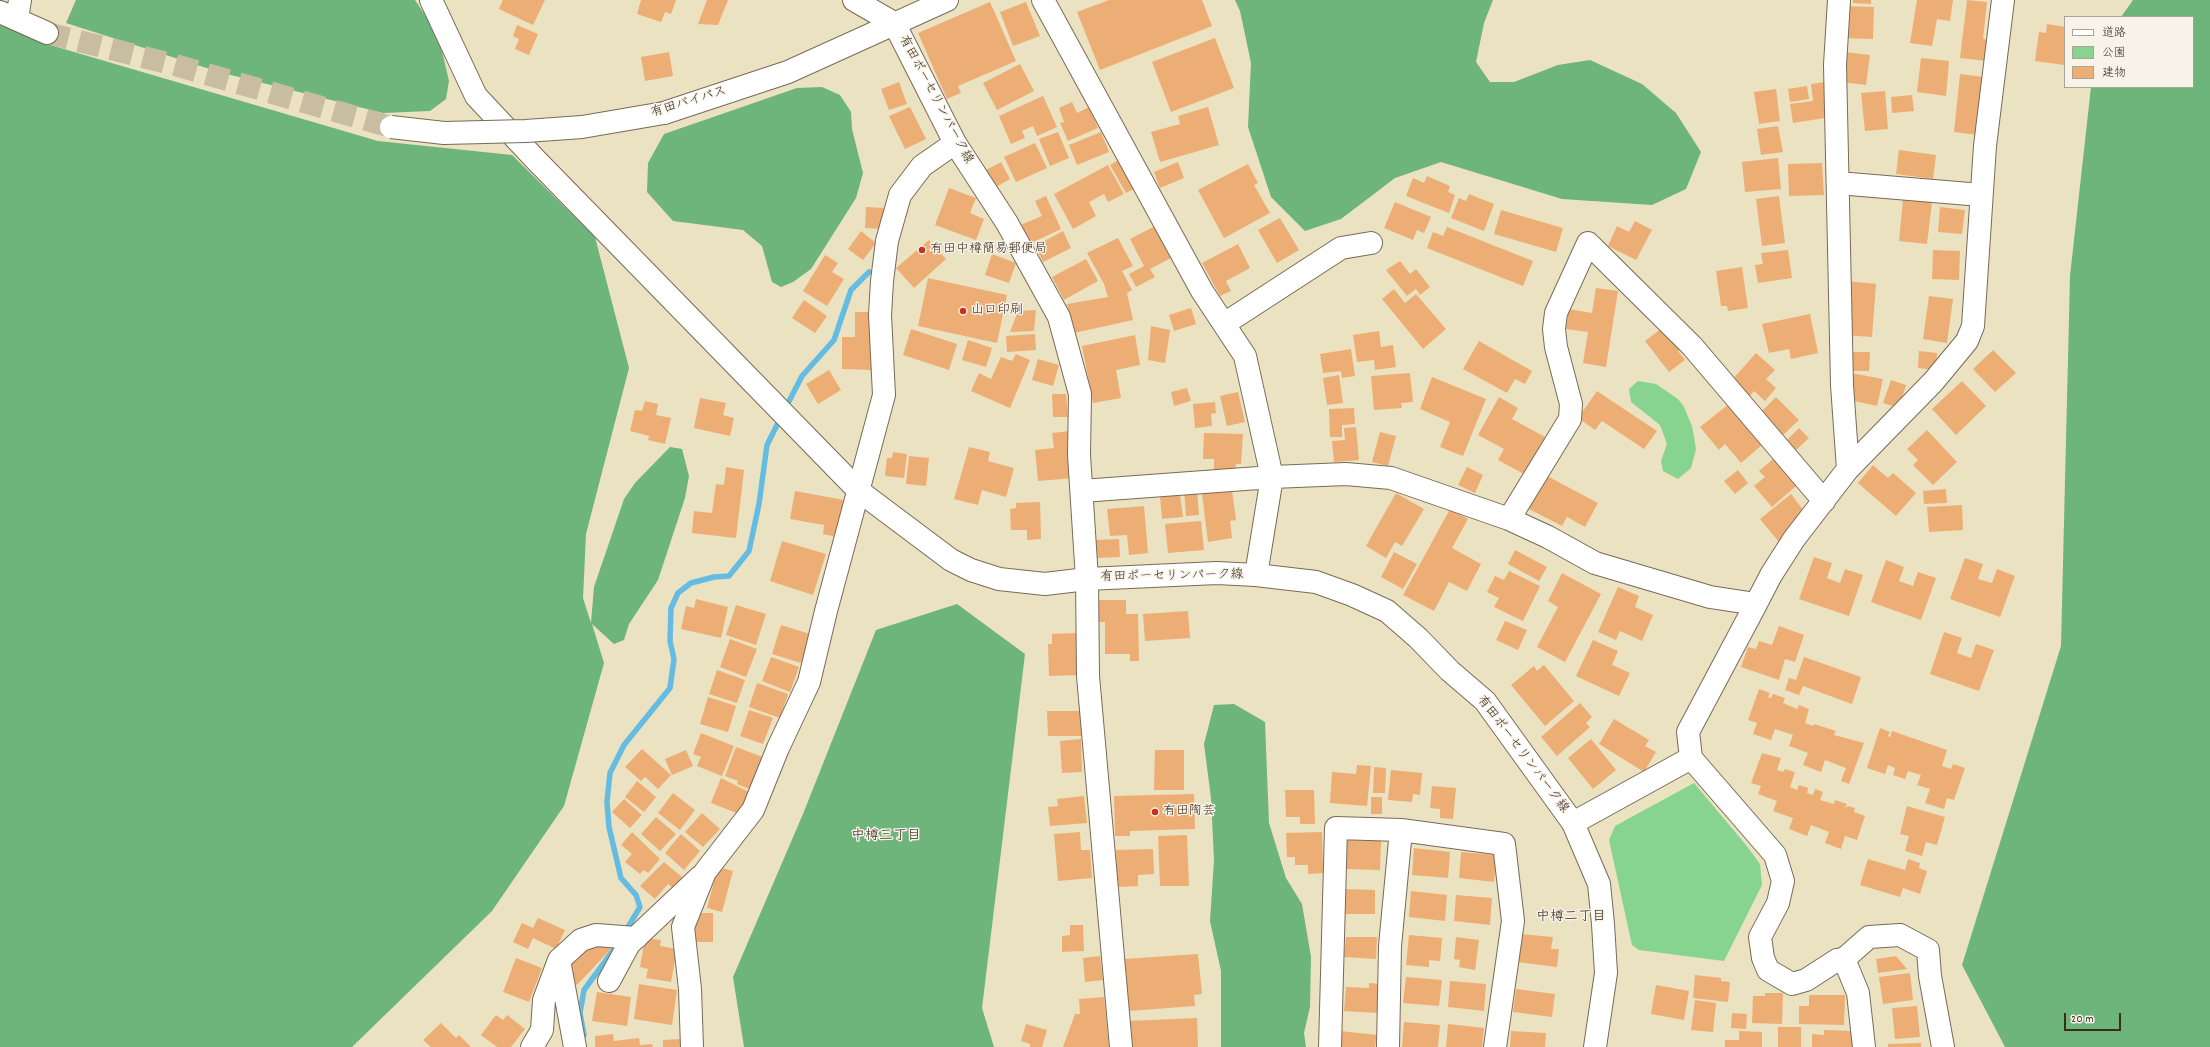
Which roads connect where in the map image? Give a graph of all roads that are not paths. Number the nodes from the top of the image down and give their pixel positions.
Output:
1 (431, 0) edge
2 (854, 0) edge
3 (947, 0) edge
4 (1043, 0) edge
5 (1839, 0) edge
6 (2004, 0) edge
7 (12, 10) edge
8 (894, 23) junction
9 (47, 32) tunnel mouth
10 (391, 127) tunnel mouth
11 (955, 143) junction
12 (1838, 183) junction
13 (1981, 194) junction
14 (1371, 243) dead end
15 (1224, 324) junction
16 (1848, 469) junction
17 (1272, 477) junction
18 (860, 491) junction
19 (1082, 491) junction
20 (1824, 501) junction
21 (1509, 519) junction
22 (1256, 575) junction
23 (1087, 579) junction
24 (1756, 604) junction
25 (1692, 758) junction
26 (1573, 823) junction
27 (1401, 830) junction
28 (705, 872) junction
29 (636, 938) junction
30 (1844, 959) junction
31 (559, 960) junction
32 (609, 981) dead end
33 (532, 1047) edge
34 (575, 1047) edge
35 (692, 1047) edge
36 (1121, 1047) edge
37 (1330, 1047) edge
38 (1388, 1047) edge
39 (1495, 1047) edge
40 (1595, 1047) edge
41 (1864, 1047) edge
42 (1943, 1047) edge

1 - 18 main road
2 - 8 main road
3 - 8 main road, 有田バイパス
4 - 15 main road
5 - 12 main road
6 - 13 main road
7 - 9 main road
8 - 10 main road, 有田バイパス, bridge
8 - 11 main road, 有田ポーセリンパーク線
11 - 18 main road
11 - 19 main road, 有田ポーセリンパーク線
12 - 13 main road
12 - 16 main road
13 - 16 main road
14 - 15 main road
15 - 17 main road
16 - 20 main road
17 - 19 main road
17 - 21 main road
17 - 22 main road
18 - 23 main road
18 - 28 main road
19 - 23 main road, 有田ポーセリンパーク線
20 - 21 main road
20 - 24 main road
21 - 24 main road
22 - 23 main road, 有田ポーセリンパーク線
22 - 26 main road, 有田ポーセリンパーク線
23 - 36 main road
24 - 25 main road
25 - 26 main road
25 - 30 main road
26 - 40 main road, 有田ポーセリンパーク線
27 - 37 main road
27 - 38 main road
27 - 39 main road
28 - 29 main road
28 - 35 main road
29 - 31 main road
29 - 32 main road
30 - 41 main road
30 - 42 main road
31 - 33 main road
31 - 34 main road

